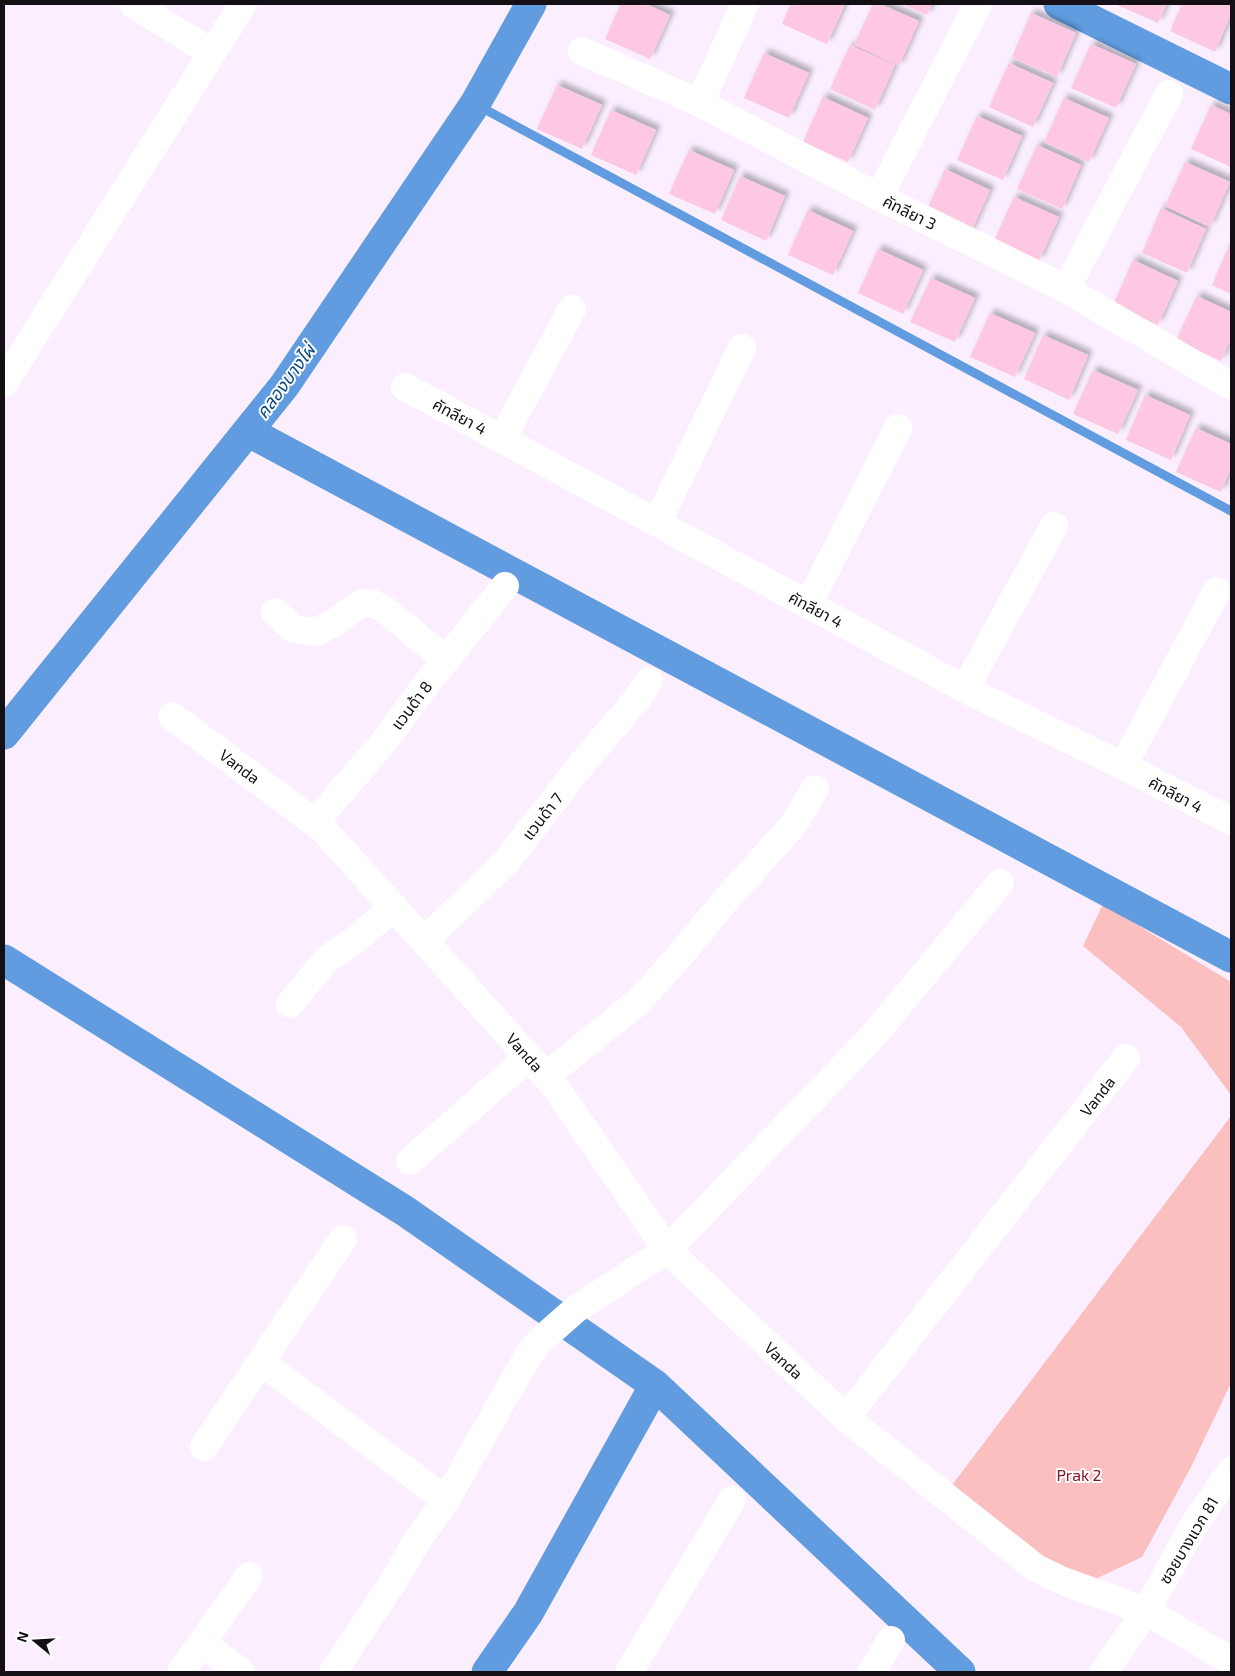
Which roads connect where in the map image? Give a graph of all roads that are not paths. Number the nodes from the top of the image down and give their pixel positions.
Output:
1 (133, 4) edge
2 (243, 4) edge
3 (746, 4) edge
4 (978, 4) edge
5 (582, 51) dead end
6 (212, 53) junction
7 (1169, 94) dead end
8 (700, 103) junction
9 (879, 197) junction
10 (1066, 289) junction
11 (572, 309) dead end
12 (742, 348) dead end
13 (4, 383) edge
14 (1231, 386) edge
15 (406, 387) dead end
16 (898, 428) dead end
17 (502, 439) junction
18 (657, 523) junction
19 (1054, 526) dead end
20 (505, 586) dead end
21 (1217, 591) dead end
22 (808, 605) junction
23 (275, 612) dead end
24 (446, 660) junction
25 (649, 681) dead end
26 (965, 689) junction
27 (172, 716) dead end
28 (1123, 766) junction
29 (815, 789) dead end
30 (1231, 821) edge
31 (315, 822) junction
32 (1000, 883) dead end
33 (394, 907) junction
34 (424, 941) junction
35 (290, 1004) dead end
36 (1126, 1058) dead end
37 (537, 1067) junction
38 (410, 1161) dead end
39 (343, 1238) dead end
40 (667, 1250) junction
41 (261, 1362) junction
42 (846, 1418) junction
43 (204, 1447) dead end
44 (1231, 1471) edge
45 (446, 1500) junction
46 (732, 1500) dead end
47 (249, 1576) dead end
48 (1146, 1611) junction
49 (892, 1640) dead end
50 (202, 1643) junction
51 (1231, 1661) edge
52 (181, 1672) edge
53 (241, 1672) edge
54 (333, 1672) edge
55 (629, 1672) edge
56 (872, 1672) edge
57 (1104, 1672) edge

1 - 6 street
2 - 6 street
3 - 8 street
4 - 9 street
5 - 8 street, คัทลียา 3
6 - 13 street
7 - 10 street
8 - 9 street, คัทลียา 3
9 - 10 street, คัทลียา 3
10 - 14 street, คัทลียา 3
11 - 17 street
12 - 18 street
15 - 17 street, คัทลียา 4
16 - 22 street
17 - 18 street, คัทลียา 4
18 - 22 street, คัทลียา 4
19 - 26 street
20 - 24 street, แวนด้า 8
21 - 28 street
22 - 26 street, คัทลียา 4
23 - 24 street
24 - 31 street, แวนด้า 8
25 - 34 street, แวนด้า 7
26 - 28 street, คัทลียา 4
27 - 31 street, Vanda
28 - 30 street, คัทลียา 4
29 - 37 street
31 - 33 street, Vanda
32 - 40 street
33 - 34 street, Vanda
33 - 35 street
34 - 37 street, Vanda
36 - 42 street, Vanda
37 - 38 street
37 - 40 street, Vanda
39 - 41 street
40 - 42 street, Vanda
40 - 45 street
41 - 43 street
41 - 45 street
42 - 48 street, Vanda
44 - 48 street, ซอยบางแวก 81
45 - 54 street
46 - 55 street
47 - 50 street
48 - 51 street, Vanda
48 - 57 street, ซอยบางแวก 81
49 - 56 street
50 - 52 street
50 - 53 street

